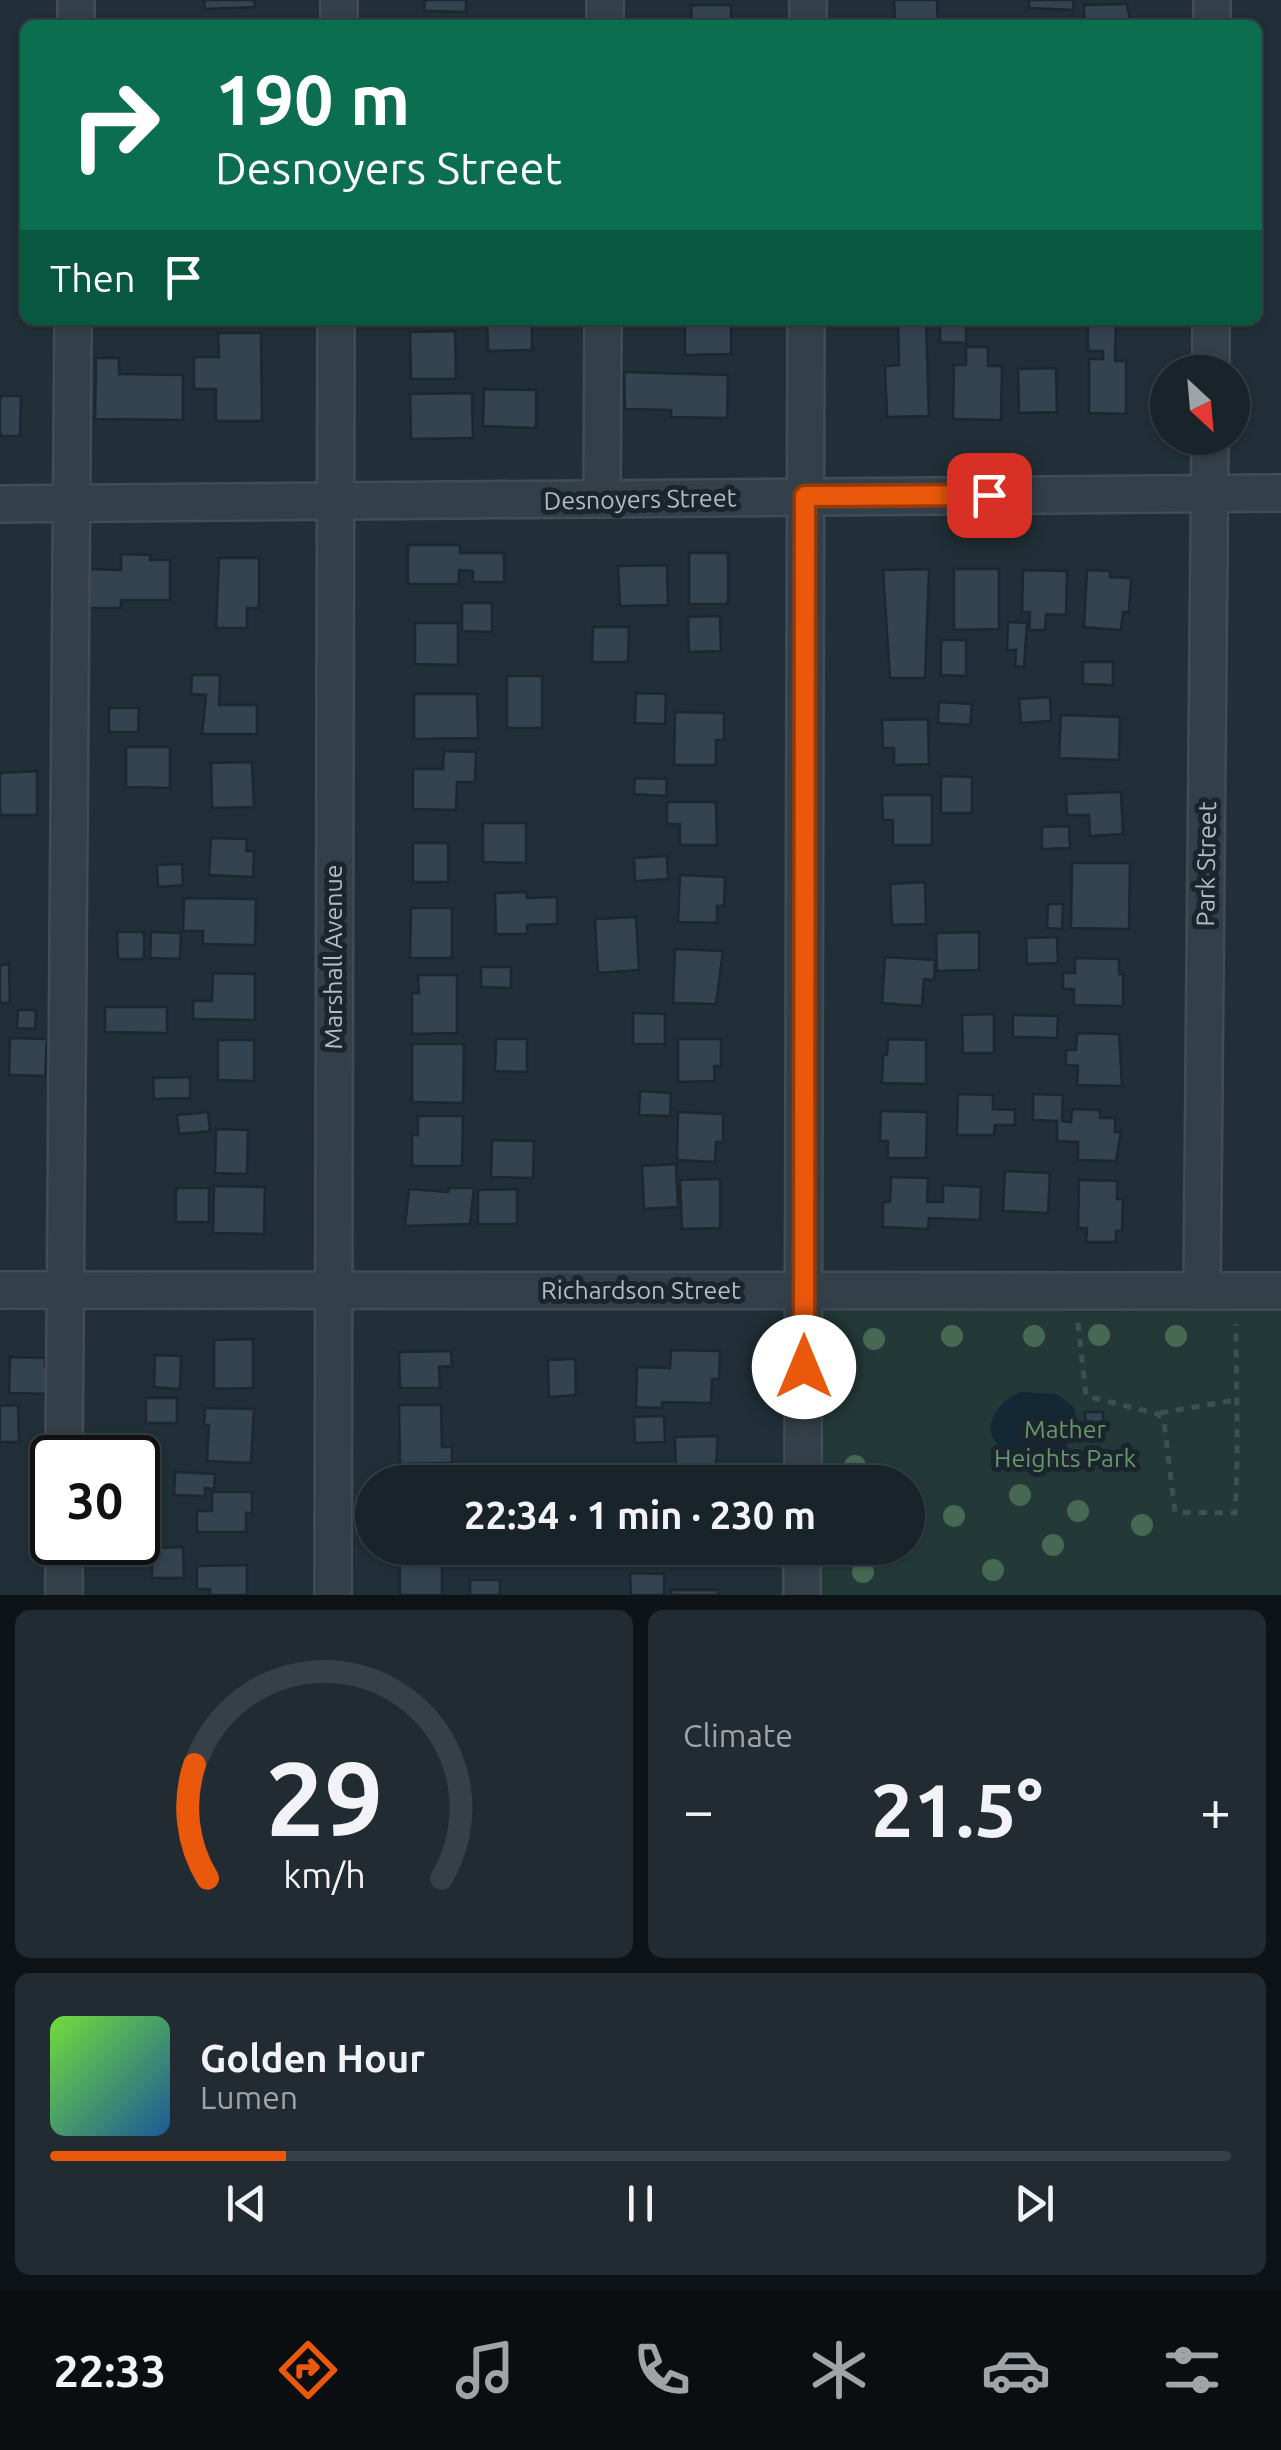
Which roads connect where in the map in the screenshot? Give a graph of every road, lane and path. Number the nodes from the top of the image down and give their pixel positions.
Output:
1 (73, 325) edge
2 (336, 325) edge
3 (604, 325) edge
4 (806, 325) edge
5 (1211, 325) edge
6 (1210, 355) edge
7 (1210, 455) edge
8 (1210, 493) junction
9 (1281, 493) edge
10 (805, 496) junction
11 (602, 500) junction
12 (0, 504) edge
13 (71, 504) junction
14 (334, 504) junction
15 (0, 1290) edge
16 (65, 1290) junction
17 (332, 1290) junction
18 (805, 1290) junction
19 (1076, 1291) junction
20 (1219, 1291) junction
21 (1281, 1292) edge
22 (1236, 1400) junction
23 (1158, 1414) junction
24 (64, 1435) edge
25 (803, 1465) edge
26 (64, 1565) edge
27 (802, 1565) edge
28 (64, 1595) edge
29 (333, 1595) edge
30 (802, 1595) edge

1 - 13 street
2 - 14 street, Marshall Avenue
3 - 11 street
4 - 10 street
5 - 6 street
7 - 8 street, Park Street
8 - 9 street, Desnoyers Street
8 - 10 street, Desnoyers Street
8 - 20 street, Park Street
10 - 11 street, Desnoyers Street
10 - 18 street
11 - 14 street, Desnoyers Street
12 - 13 street, Desnoyers Street
13 - 14 street, Desnoyers Street
13 - 16 street
14 - 17 street, Marshall Avenue
15 - 16 street, Richardson Street
16 - 17 street, Richardson Street
16 - 24 street
17 - 18 street, Richardson Street
17 - 29 street, Marshall Avenue
18 - 19 street, Richardson Street
18 - 25 street
19 - 20 street, Richardson Street
19 - 23 path
20 - 21 street, Richardson Street
20 - 22 path
22 - 23 path
22 - 23 path
26 - 28 street
27 - 30 street

